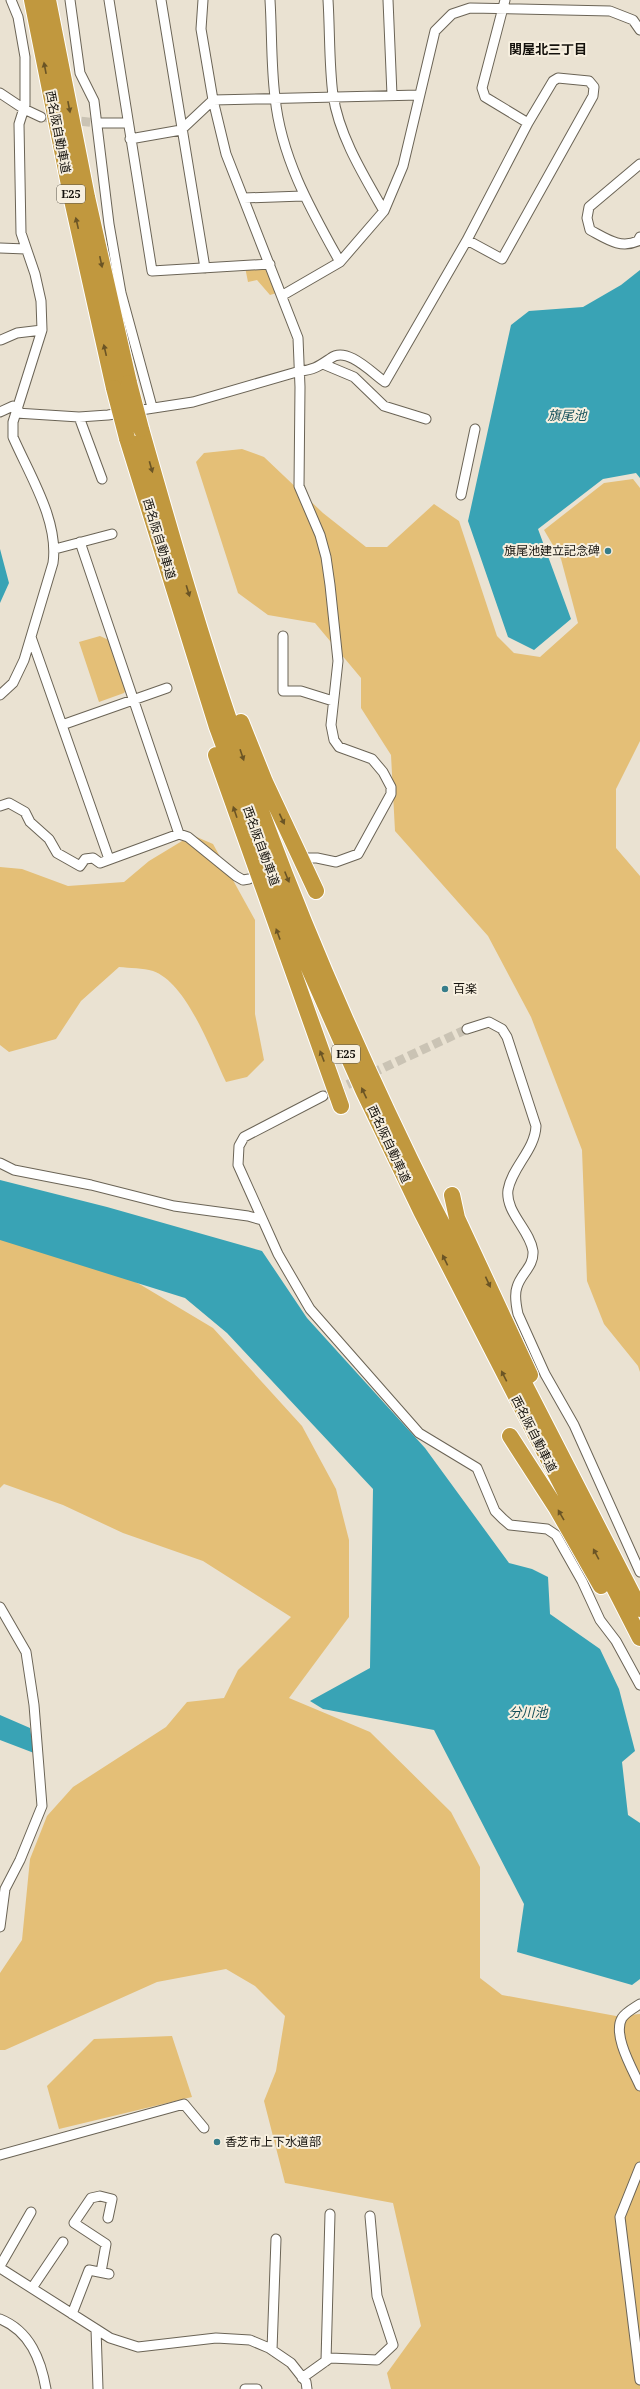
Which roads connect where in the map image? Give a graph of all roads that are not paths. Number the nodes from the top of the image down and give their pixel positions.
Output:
1 (11, 0) edge
2 (32, 0) edge
3 (48, 0) edge
4 (70, 0) edge
5 (109, 0) edge
6 (160, 0) edge
7 (203, 0) edge
8 (270, 0) edge
9 (328, 0) edge
10 (388, 0) edge
11 (505, 0) edge
12 (503, 10) junction
13 (640, 30) edge
14 (0, 92) edge
15 (392, 95) junction
16 (420, 95) junction
17 (333, 96) junction
18 (274, 98) junction
19 (213, 100) junction
20 (24, 109) junction
21 (41, 117) tunnel mouth
22 (97, 123) junction
23 (128, 123) junction
24 (528, 123) junction
25 (181, 130) junction
26 (130, 139) junction
27 (640, 164) edge
28 (303, 196) junction
29 (244, 198) junction
30 (384, 211) junction
31 (640, 237) edge
32 (467, 240) junction
33 (0, 248) edge
34 (26, 249) junction
35 (340, 262) junction
36 (270, 264) junction
37 (204, 268) junction
38 (283, 295) junction
39 (42, 330) junction
40 (1, 340) edge
41 (323, 364) junction
42 (300, 371) junction
43 (122, 385) junction
44 (152, 407) junction
45 (17, 411) junction
46 (0, 412) edge
47 (79, 417) junction
48 (426, 419) dead end
49 (475, 429) dead end
50 (102, 479) dead end
51 (461, 495) dead end
52 (112, 534) dead end
53 (80, 542) junction
54 (55, 549) junction
55 (200, 631) junction
56 (283, 636) dead end
57 (31, 637) junction
58 (166, 688) dead end
59 (0, 695) edge
60 (133, 701) junction
61 (333, 701) junction
62 (62, 725) junction
63 (217, 727) junction
64 (0, 806) edge
65 (179, 834) junction
66 (307, 858) dead end
67 (109, 859) junction
68 (249, 879) dead end
69 (316, 891) dead end
70 (467, 1029) tunnel mouth
71 (323, 1096) tunnel mouth
72 (341, 1106) dead end
73 (0, 1163) edge
74 (452, 1195) dead end
75 (262, 1220) junction
76 (510, 1436) dead end
77 (592, 1517) junction
78 (640, 1572) edge
79 (0, 1607) edge
80 (640, 1609) edge
81 (638, 1633) edge
82 (640, 1686) edge
83 (3, 1889) edge
84 (0, 1927) edge
85 (640, 2004) edge
86 (640, 2086) edge
87 (204, 2128) dead end
88 (0, 2155) edge
89 (640, 2167) edge
90 (31, 2212) dead end
91 (330, 2214) dead end
92 (370, 2216) dead end
93 (108, 2218) dead end
94 (276, 2239) dead end
95 (63, 2242) dead end
96 (0, 2267) edge
97 (32, 2288) junction
98 (72, 2314) junction
99 (0, 2319) edge
100 (96, 2329) junction
101 (272, 2350) junction
102 (326, 2361) junction
103 (302, 2378) junction
104 (640, 2380) edge
105 (46, 2389) edge
106 (98, 2389) edge
107 (245, 2389) edge
108 (257, 2389) edge
109 (307, 2389) edge

1 - 20 street
43 -> 2 highway, 西名阪自動車道 / E25
3 -> 43 highway, 西名阪自動車道 / E25
4 - 22 street
5 - 23 street
6 - 25 street
7 - 19 street
8 - 18 street
9 - 17 street
10 - 15 street
11 - 12 street
12 - 13 street
12 - 16 street
12 - 24 street
14 - 20 street
15 - 16 street
15 - 17 street
16 - 30 street
17 - 18 street
17 - 30 street
18 - 19 street
18 - 28 street
19 - 25 street
19 - 29 street
20 - 21 street
20 - 34 street
22 - 23 street
22 - 44 street
23 - 26 street
24 - 32 street
24 - 32 street
25 - 26 street
25 - 37 street
26 - 37 street
27 - 31 street
28 - 29 street
28 - 35 street
29 - 36 street
30 - 35 street
32 - 41 street
33 - 34 street
34 - 39 street
35 - 38 street
36 - 37 street
36 - 38 street
38 - 42 street
39 - 40 street
39 - 45 street
41 - 42 street
41 - 48 street
42 - 44 street
42 - 61 street
43 -> 55 highway, 西名阪自動車道 / E25, bridge
43 - 63 highway, 西名阪自動車道 / E25, bridge
44 - 47 street
45 - 46 street
45 - 47 street
45 - 54 street
47 - 50 street
49 - 51 street
52 - 53 street
53 - 54 street
53 - 60 street
54 - 57 street
55 -> 69 highway
55 -> 77 highway, 西名阪自動車道 / E25
56 - 61 street
57 - 59 street
57 - 62 street
58 - 60 street
60 - 62 street
60 - 65 street
61 - 66 street
62 - 67 street
72 -> 63 highway
81 -> 63 highway, 西名阪自動車道 / E25
64 - 67 street
65 - 67 street
65 - 68 street
70 - 78 street
71 - 75 street
73 - 75 street
74 -> 77 highway
75 - 82 street
81 -> 76 highway
77 - 80 highway, 西名阪自動車道 / E25
79 - 83 street
83 - 84 street
85 - 86 street
87 - 88 street
89 - 104 street
90 - 96 street
91 - 102 street
92 - 102 street
93 - 98 street
94 - 101 street
95 - 97 street
96 - 97 street
97 - 98 street
98 - 100 street
99 - 105 street
100 - 101 street
100 - 106 street
101 - 103 street
102 - 103 street
103 - 109 street
107 - 108 street

